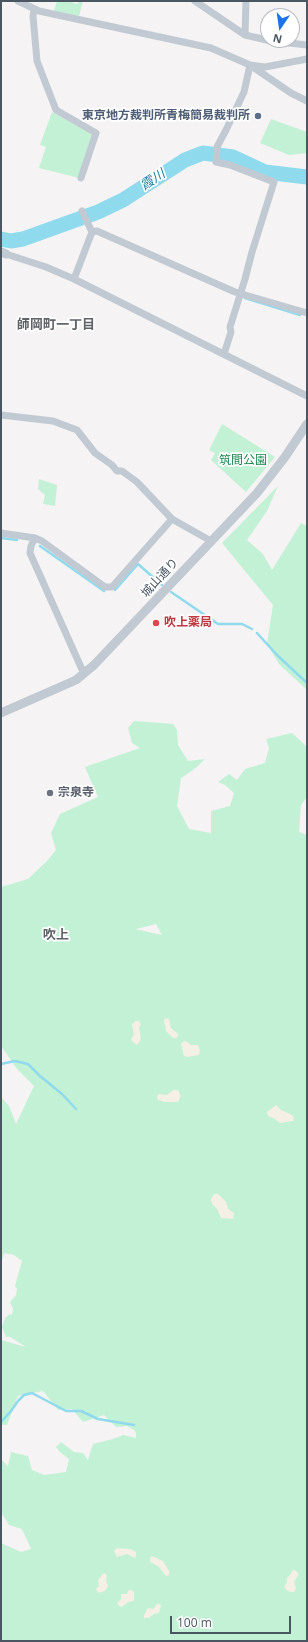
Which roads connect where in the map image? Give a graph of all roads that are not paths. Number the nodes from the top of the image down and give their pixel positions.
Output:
1 (18, 1) edge
2 (195, 1) edge
3 (246, 1) edge
4 (34, 10) junction
5 (245, 35) junction
6 (307, 45) edge
7 (307, 59) edge
8 (250, 65) junction
9 (307, 101) edge
10 (81, 178) dead end
11 (82, 211) dead end
12 (92, 232) junction
13 (4, 253) edge
14 (74, 279) junction
15 (240, 294) junction
16 (307, 314) edge
17 (224, 354) junction
18 (307, 396) edge
19 (1, 415) edge
20 (307, 424) edge
21 (172, 519) junction
22 (1, 533) edge
23 (35, 538) junction
24 (211, 541) junction
25 (84, 674) junction
26 (1, 713) edge

1 - 4 street
2 - 5 street
3 - 5 street
4 - 8 street
4 - 10 street
5 - 6 street
7 - 8 street
8 - 9 street
8 - 15 street
11 - 12 street
12 - 14 street
12 - 15 street
13 - 14 street
14 - 17 street
15 - 16 street
15 - 17 street
17 - 18 street
19 - 21 street
20 - 24 street, 城山通り
21 - 23 street
21 - 24 street
22 - 23 street
23 - 25 street
24 - 25 street, 城山通り
25 - 26 street, 城山通り

